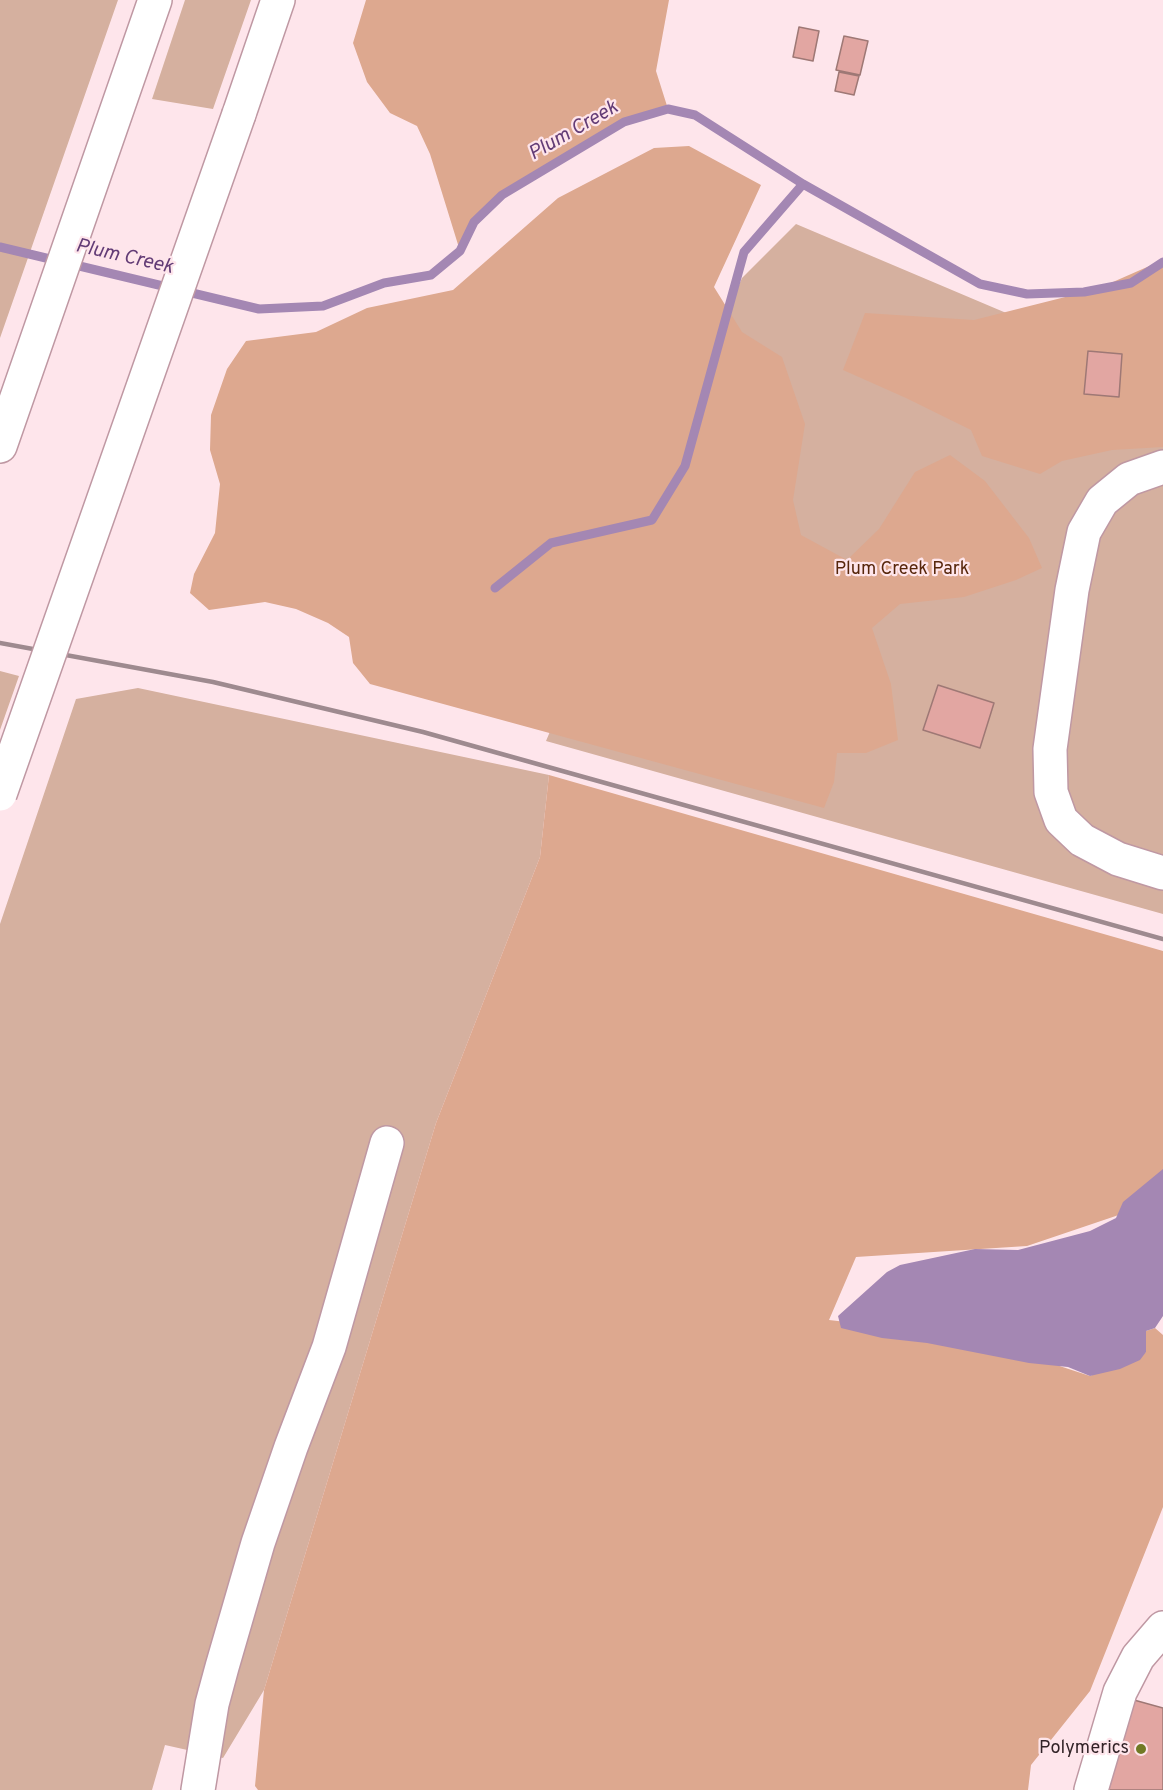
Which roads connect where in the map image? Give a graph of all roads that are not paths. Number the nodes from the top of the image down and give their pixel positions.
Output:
1 (155, 0) edge
2 (278, 0) edge
3 (0, 446) edge
4 (1163, 466) edge
5 (0, 794) edge
6 (1163, 873) edge
7 (387, 1143) dead end
8 (1163, 1628) edge
9 (198, 1790) edge
10 (1091, 1790) edge

1 - 3 main road
2 - 5 main road, bridge
4 - 6 main road
7 - 9 main road
8 - 10 main road

